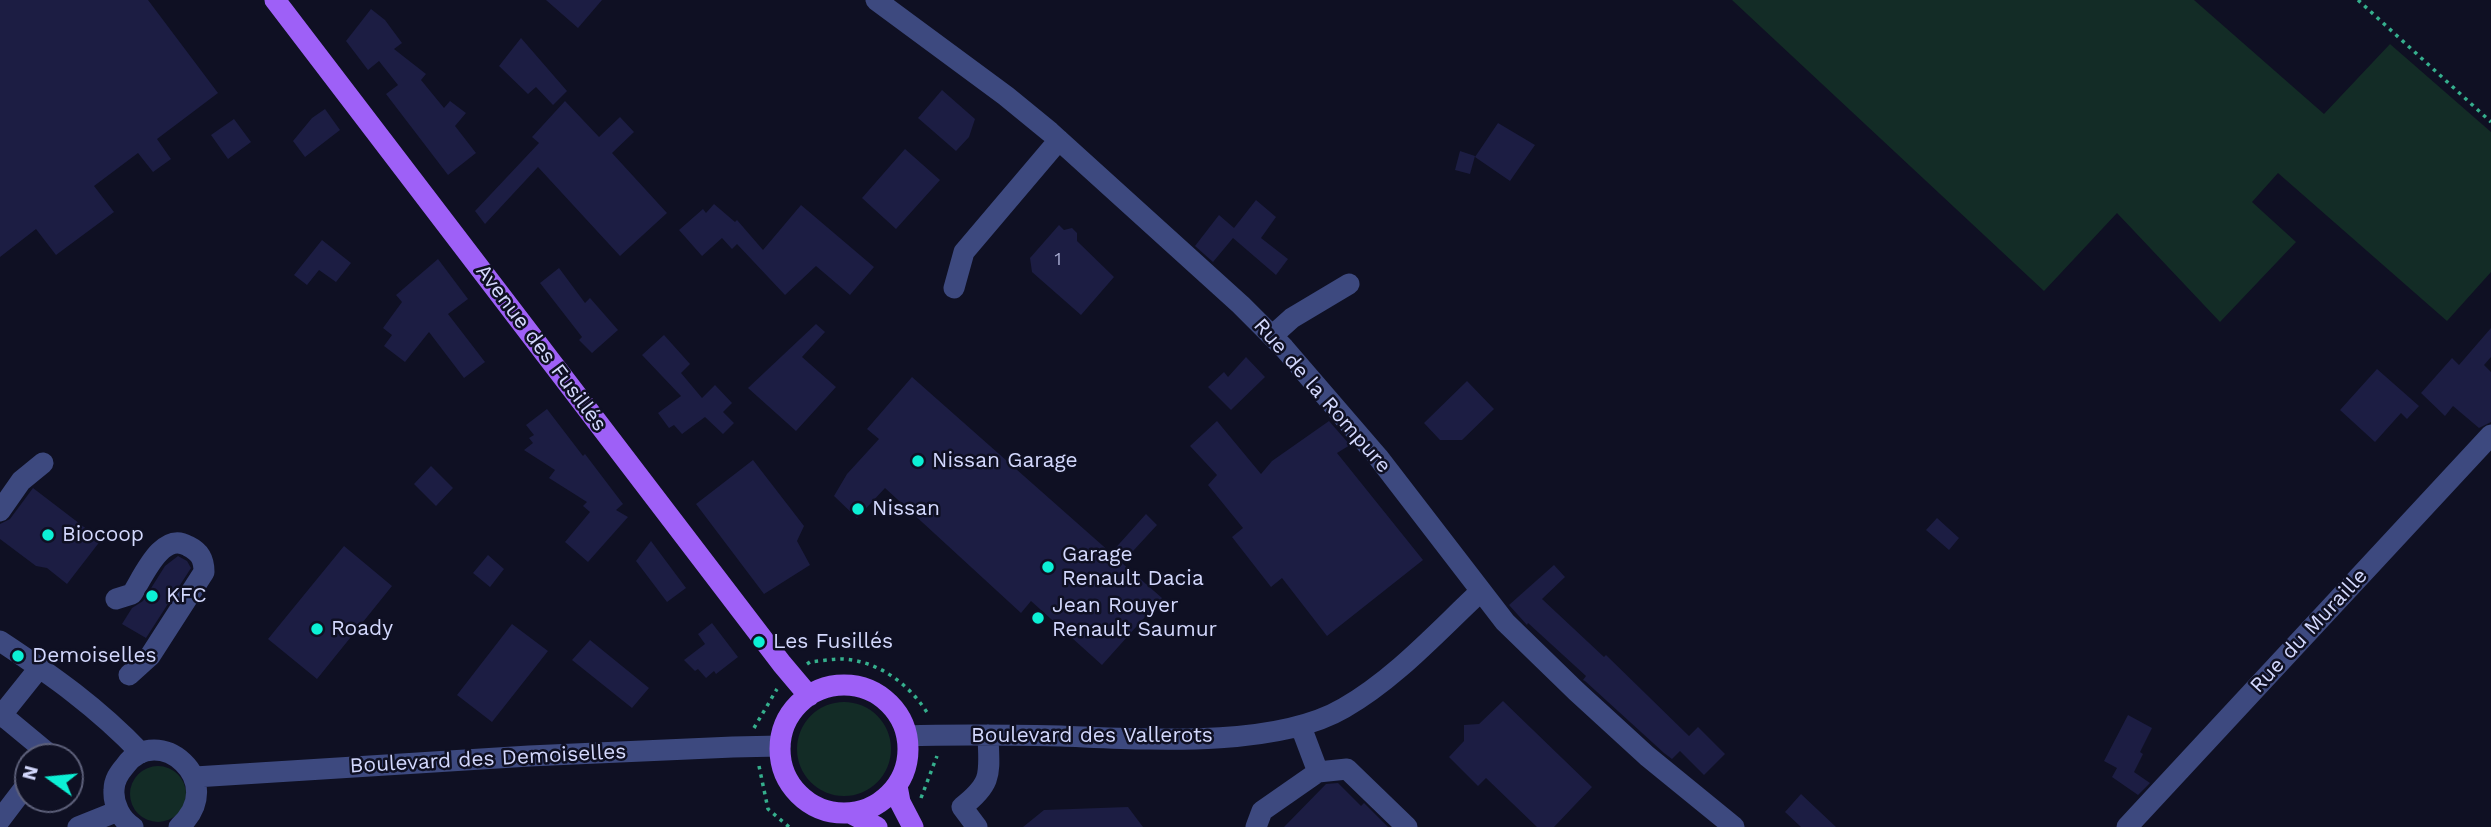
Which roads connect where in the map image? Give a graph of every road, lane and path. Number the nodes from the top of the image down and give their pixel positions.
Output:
1 (275, 0) edge
2 (876, 0) edge
3 (2358, 0) edge
4 (2491, 122) edge
5 (1059, 140) junction
6 (1349, 285) dead end
7 (954, 288) dead end
8 (1272, 336) junction
9 (2491, 435) edge
10 (43, 463) dead end
11 (0, 511) edge
12 (1481, 591) junction
13 (116, 599) dead end
14 (0, 640) edge
15 (40, 667) junction
16 (130, 676) dead end
17 (792, 676) junction
18 (809, 696) junction
19 (1, 716) edge
20 (1301, 727) junction
21 (935, 735) junction
22 (988, 735) junction
23 (907, 736) junction
24 (35, 743) edge
25 (780, 746) junction
26 (754, 747) junction
27 (141, 753) junction
28 (1318, 772) junction
29 (195, 778) junction
30 (897, 786) junction
31 (14, 802) edge
32 (118, 811) junction
33 (850, 813) junction
34 (916, 818) edge
35 (0, 820) edge
36 (78, 827) edge
37 (133, 827) edge
38 (179, 827) edge
39 (789, 827) edge
40 (877, 827) edge
41 (977, 827) edge
42 (1256, 827) edge
43 (1408, 827) edge
44 (1734, 827) edge
45 (2127, 827) edge

1 - 17 main road, Avenue des Fusillés
2 - 5 street, Rue de la Rompure
3 - 4 path
5 - 7 street
5 - 8 street, Rue de la Rompure
6 - 8 street
8 - 12 street, Rue de la Rompure
9 - 45 street, Rue du Muraille
10 - 11 street
12 - 20 street, Boulevard des Vallerots
12 - 44 street, Rue de la Rompure
13 - 16 street
14 - 15 street
15 - 19 street
15 - 27 street
17 - 18 main road, Avenue des Fusillés
17 - 21 path
17 - 26 path
18 - 23 main road
18 - 25 main road
19 - 24 street
20 - 22 street, Boulevard des Vallerots
20 - 28 street
21 - 22 street, Boulevard des Vallerots
21 - 23 street, Boulevard des Vallerots
21 - 34 path
22 - 41 street
23 - 30 main road
25 - 26 street, Boulevard des Demoiselles
25 - 33 main road
26 - 29 street, Boulevard des Demoiselles
26 - 39 path
27 - 29 street
27 - 32 street
28 - 42 street
28 - 43 street
29 - 38 street
30 - 33 main road
30 - 34 main road
31 - 35 street
32 - 36 street
32 - 37 street
33 - 40 main road

